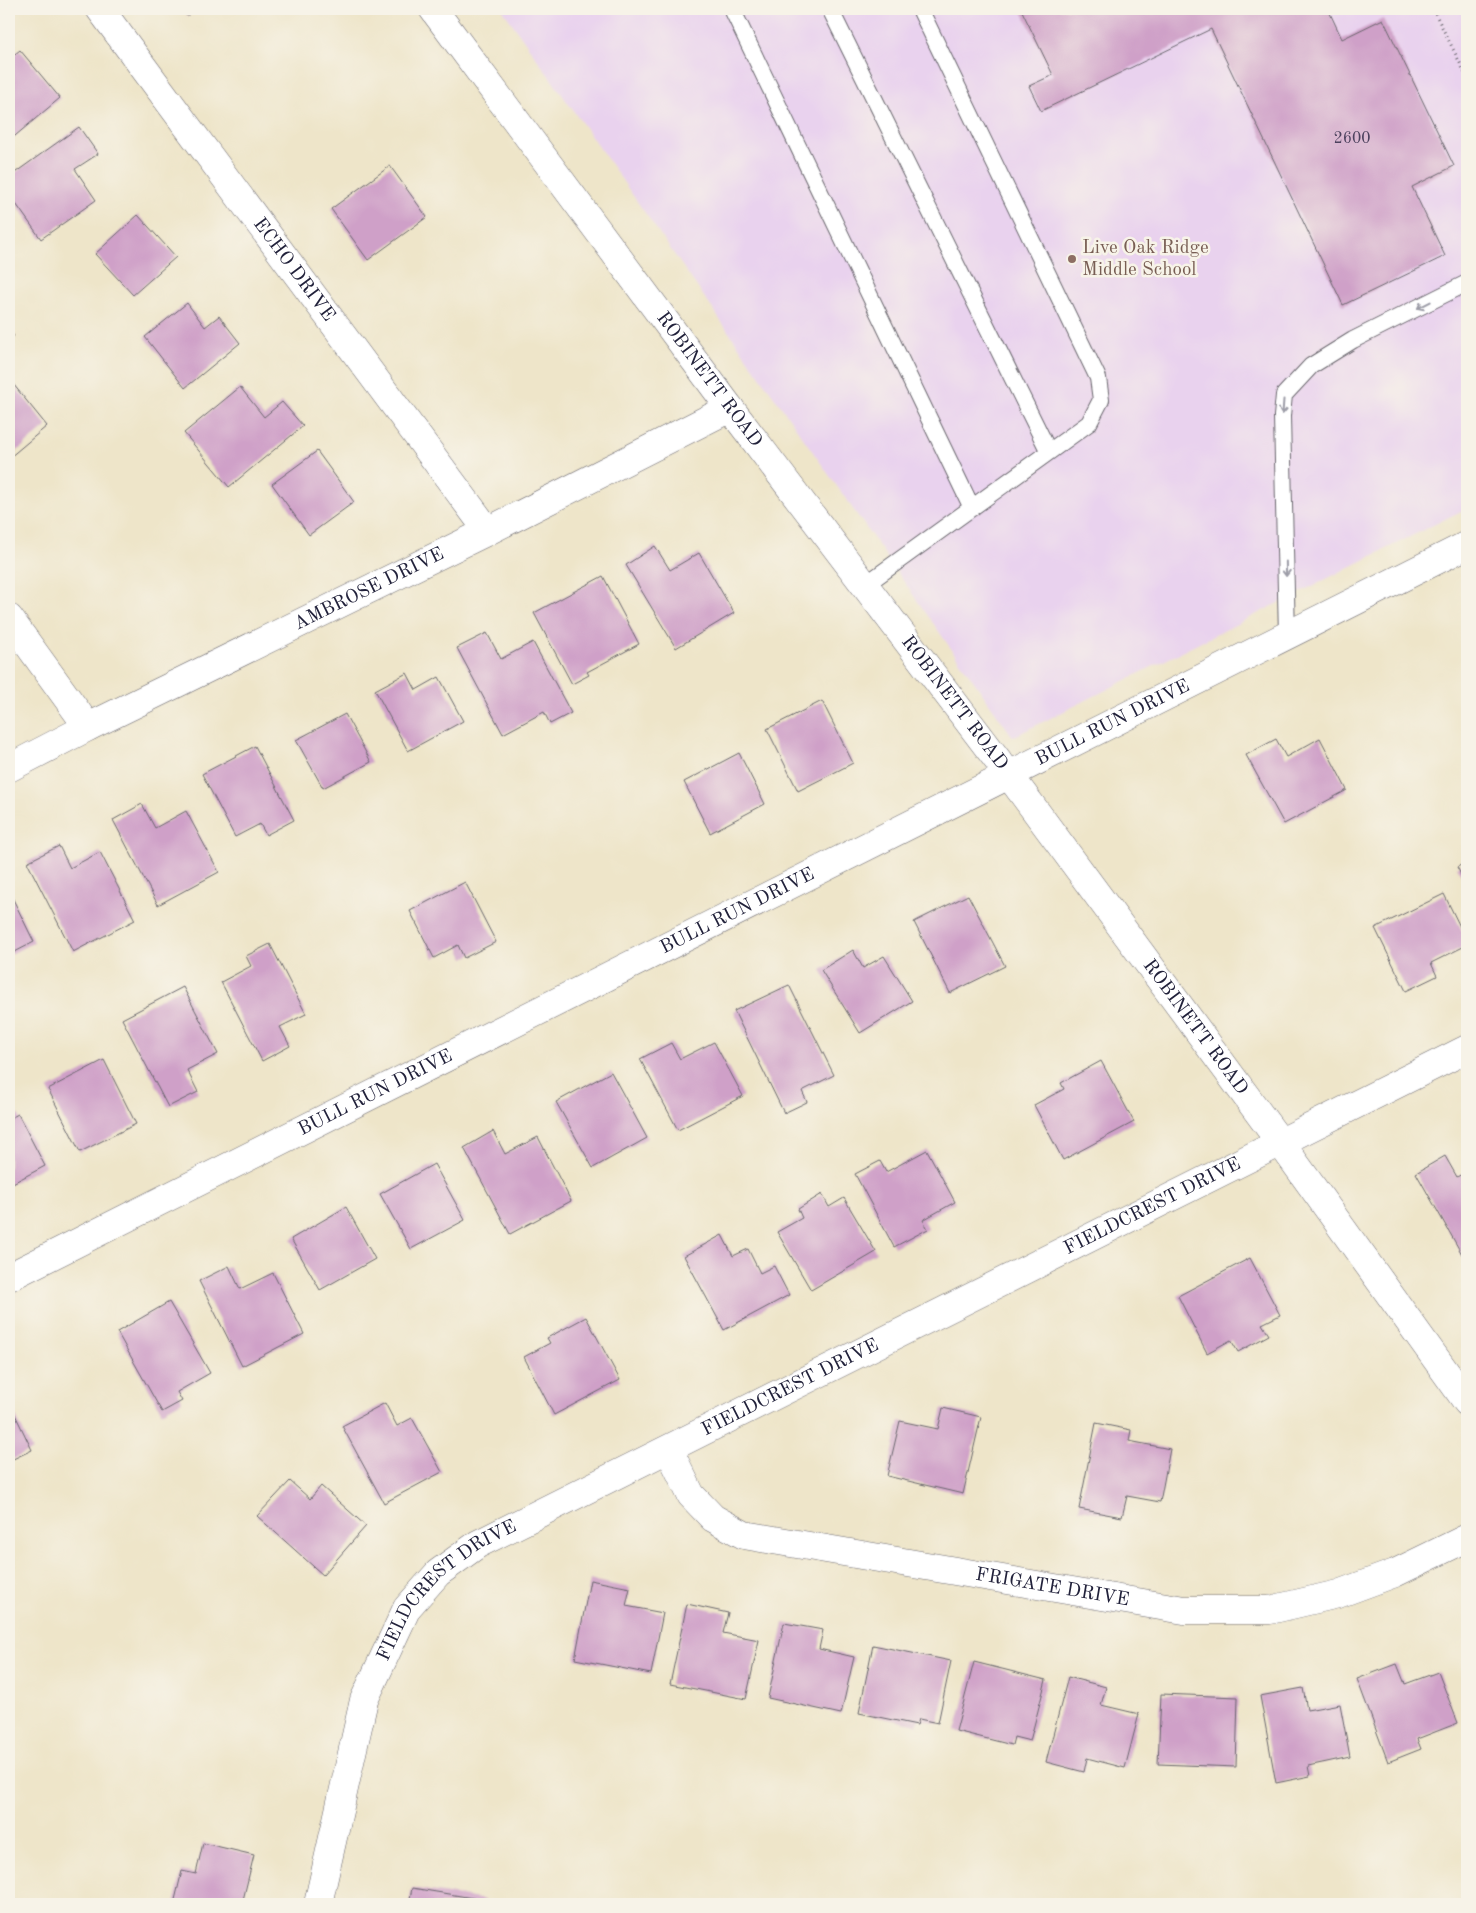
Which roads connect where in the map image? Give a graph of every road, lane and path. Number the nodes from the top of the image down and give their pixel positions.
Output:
1 (100, 9) edge
2 (433, 9) edge
3 (732, 9) edge
4 (830, 9) edge
5 (920, 9) edge
6 (1433, 9) edge
7 (1467, 77) edge
8 (1467, 283) edge
9 (730, 408) junction
10 (1049, 452) junction
11 (972, 508) junction
12 (488, 531) junction
13 (1467, 546) edge
14 (865, 585) junction
15 (9, 618) edge
16 (1287, 636) junction
17 (88, 727) junction
18 (9, 768) edge
19 (1009, 775) junction
20 (1467, 1049) edge
21 (1280, 1142) junction
22 (9, 1277) edge
23 (1467, 1402) edge
24 (669, 1450) junction
25 (1467, 1538) edge
26 (318, 1904) edge

1 - 12 street, ECHO DRIVE
2 - 9 street, ROBINETT ROAD
3 - 11 lane
4 - 10 lane
5 - 10 lane
6 - 7 path
8 -> 16 lane
9 - 12 street, AMBROSE DRIVE
9 - 14 street, ROBINETT ROAD
10 - 11 lane
11 - 14 lane
12 - 17 street, AMBROSE DRIVE
13 - 16 street, BULL RUN DRIVE
14 - 19 street, ROBINETT ROAD
15 - 17 street
16 - 19 street, BULL RUN DRIVE
17 - 18 street, AMBROSE DRIVE
19 - 21 street, ROBINETT ROAD
19 - 22 street, BULL RUN DRIVE
20 - 21 street, FIELDCREST DRIVE
21 - 23 street, ROBINETT ROAD
21 - 24 street, FIELDCREST DRIVE
24 - 25 street, FRIGATE DRIVE
24 - 26 street, FIELDCREST DRIVE

